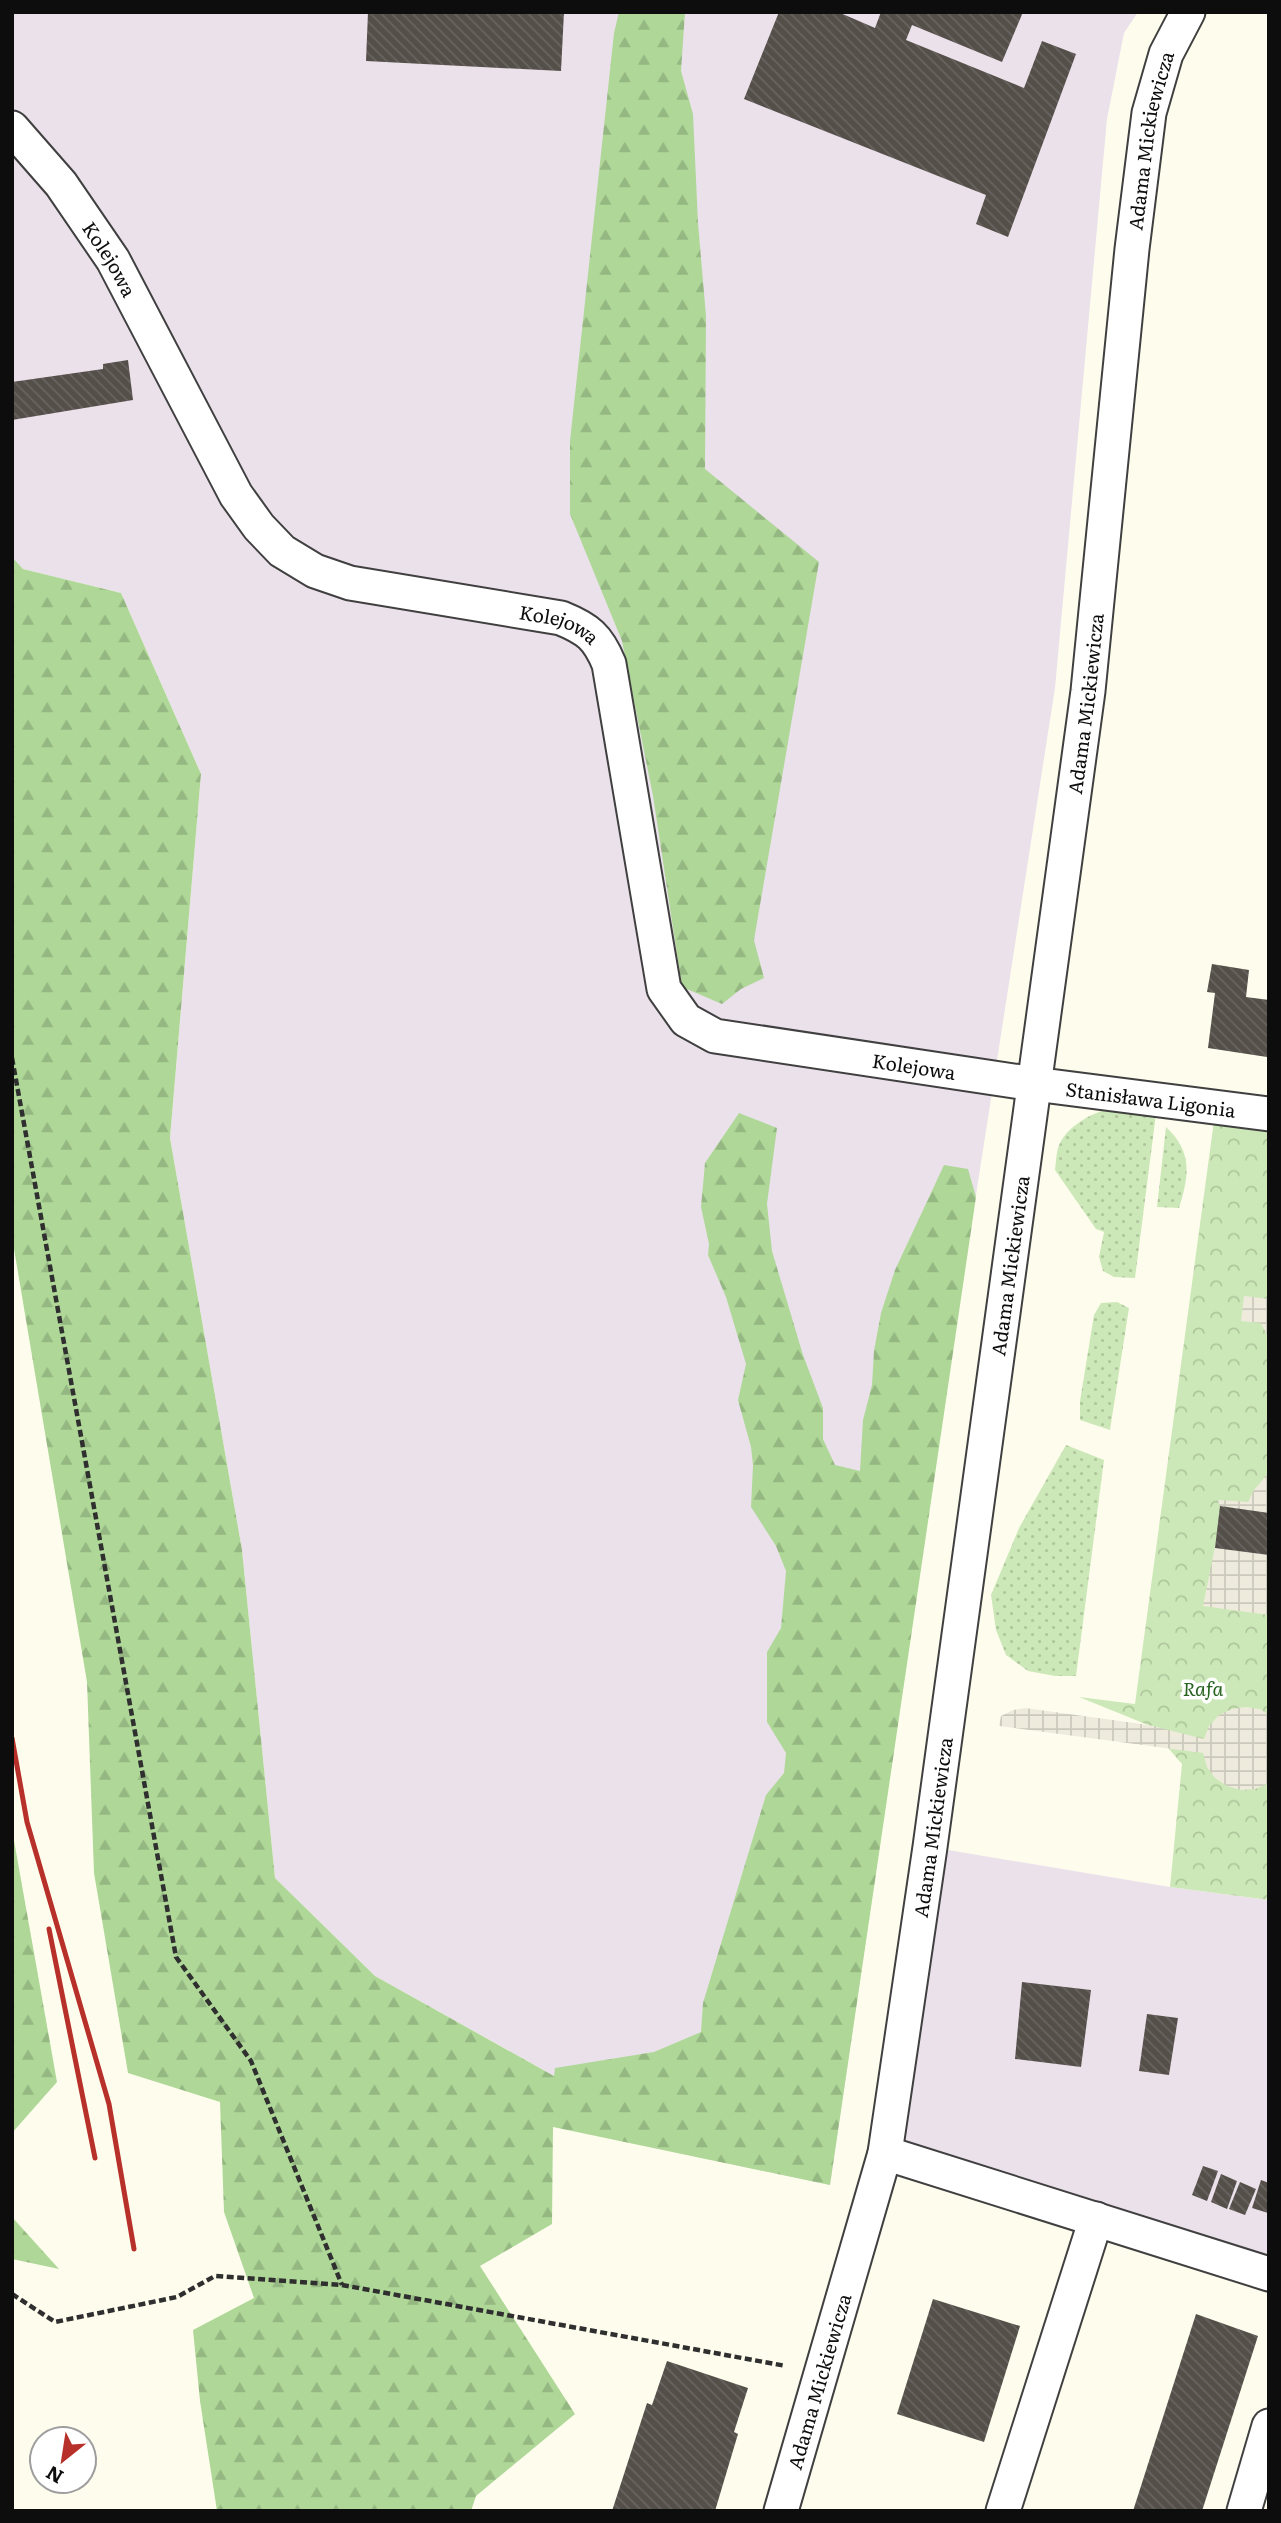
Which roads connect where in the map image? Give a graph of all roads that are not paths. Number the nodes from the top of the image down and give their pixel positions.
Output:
1 (1188, 12) edge
2 (12, 128) edge
3 (1034, 1084) junction
4 (1269, 1114) edge
5 (885, 2153) junction
6 (1096, 2220) junction
7 (1269, 2274) edge
8 (1269, 2426) edge
9 (781, 2511) edge
10 (1003, 2511) edge
11 (1244, 2511) edge

1 - 3 street, Adama Mickiewicza
2 - 3 street, Kolejowa
3 - 4 street, Stanisława Ligonia
3 - 5 street, Adama Mickiewicza
5 - 6 street
5 - 9 street, Adama Mickiewicza
6 - 7 street
6 - 10 street
8 - 11 street

